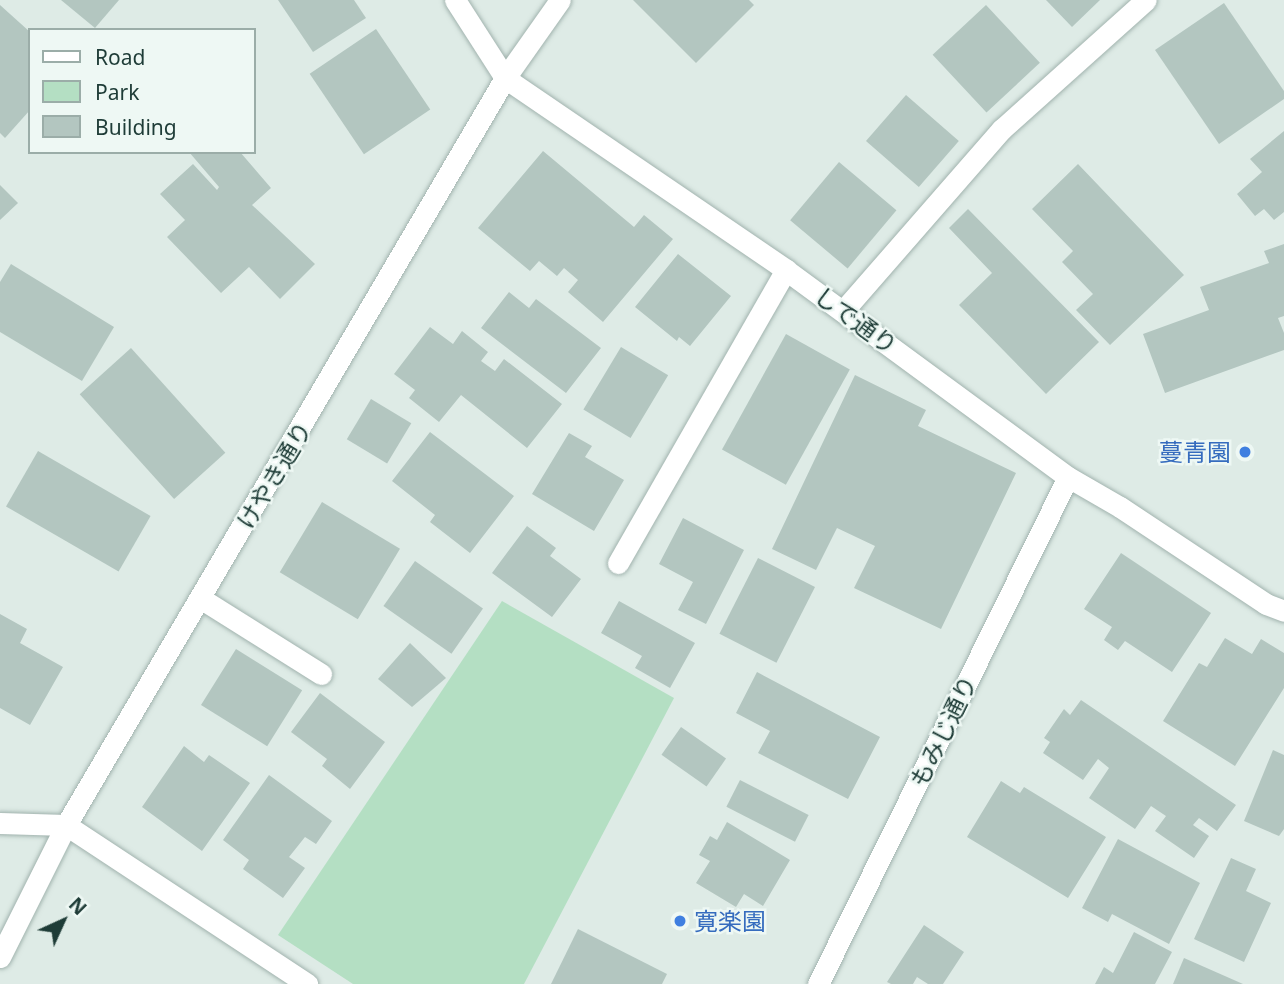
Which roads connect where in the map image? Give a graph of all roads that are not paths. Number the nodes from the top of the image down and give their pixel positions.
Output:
1 (455, 0) edge
2 (560, 0) edge
3 (1146, 0) edge
4 (505, 78) junction
5 (786, 270) junction
6 (843, 311) junction
7 (1068, 477) junction
8 (618, 563) dead end
9 (200, 598) junction
10 (1284, 611) edge
11 (321, 674) dead end
12 (0, 823) edge
13 (66, 825) junction
14 (0, 957) edge
15 (307, 984) edge
16 (818, 984) edge

1 - 4 street, しで通り
2 - 4 street, けやき通り
3 - 6 street
4 - 5 street, しで通り
4 - 9 street, けやき通り
5 - 6 street, しで通り
5 - 8 street
6 - 7 street, しで通り
7 - 10 street, しで通り
7 - 16 street, もみじ通り
9 - 11 street
9 - 13 street, けやき通り
12 - 13 street
13 - 14 street, けやき通り
13 - 15 street

